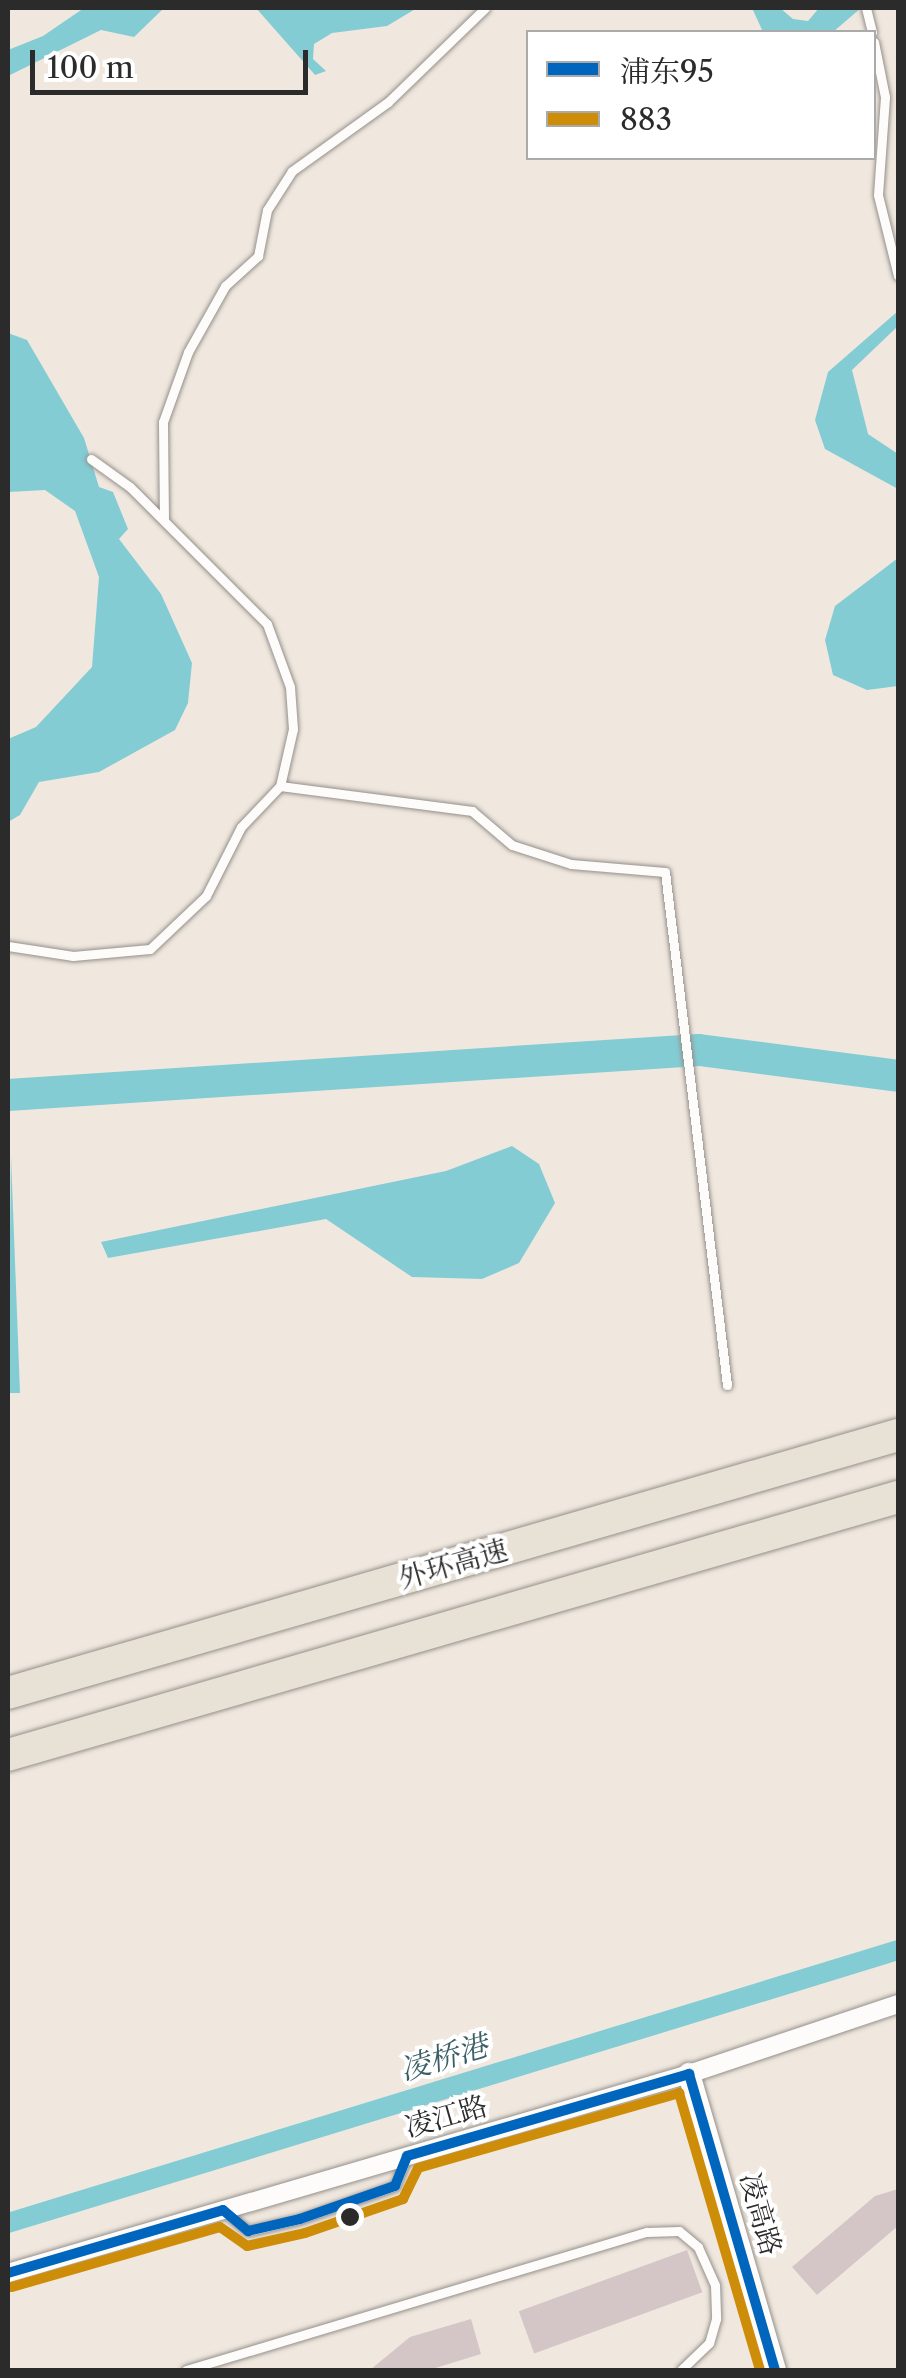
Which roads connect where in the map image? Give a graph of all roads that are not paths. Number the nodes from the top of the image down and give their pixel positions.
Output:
1 (485, 8) edge
2 (876, 52) edge
3 (898, 276) edge
4 (91, 459) dead end
5 (164, 520) junction
6 (280, 786) junction
7 (8, 946) edge
8 (727, 1385) dead end
9 (898, 1435) edge
10 (898, 1498) edge
11 (8, 1693) edge
12 (8, 1755) edge
13 (898, 2004) edge
14 (689, 2074) junction
15 (407, 2156) junction
16 (222, 2210) junction
17 (8, 2274) edge
18 (186, 2370) edge
19 (681, 2370) edge
20 (775, 2370) edge

1 - 5 lane
2 - 3 lane
4 - 5 lane
5 - 6 lane
6 - 7 lane
6 - 8 lane
9 - 11 highway, 外环高速
10 - 12 highway
13 - 14 street, 凌江路
14 - 15 street, 凌江路
14 - 20 street, 凌高路
15 - 16 street, 凌江路
15 - 16 lane
16 - 17 street, 凌江路
18 - 19 lane

